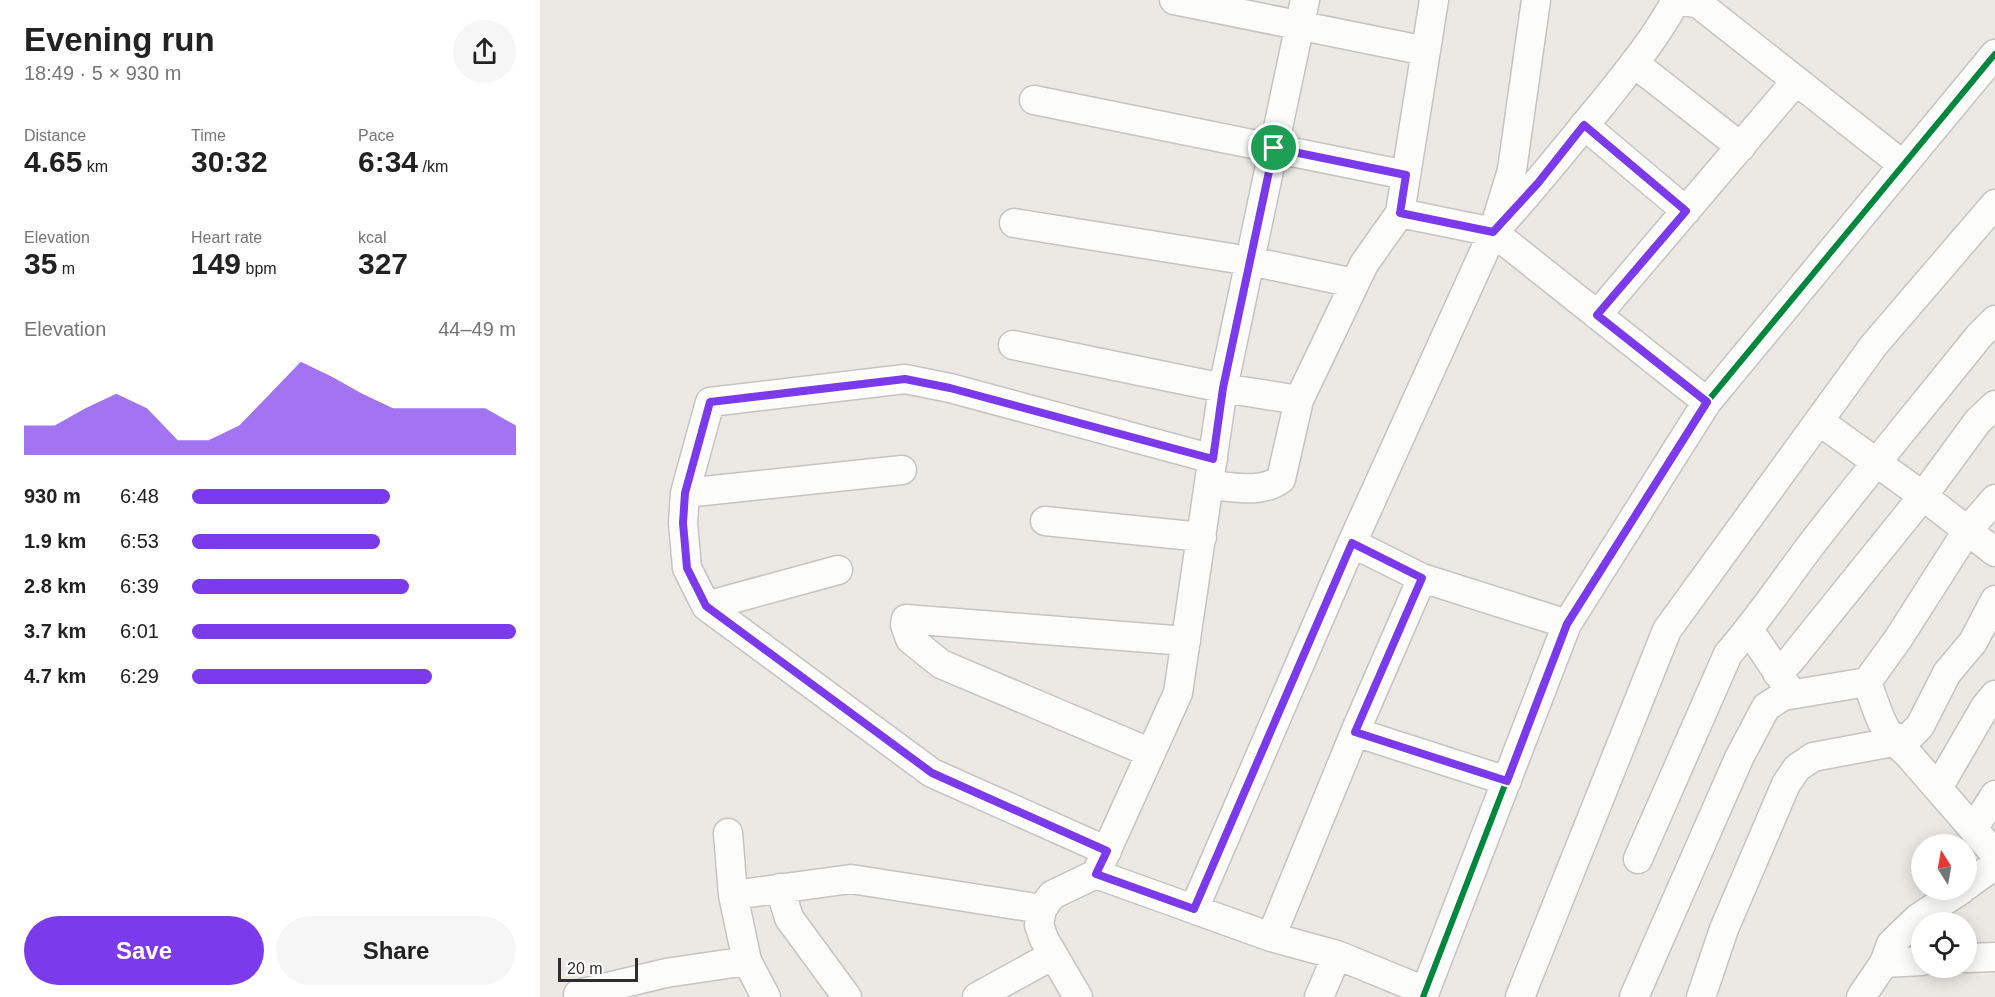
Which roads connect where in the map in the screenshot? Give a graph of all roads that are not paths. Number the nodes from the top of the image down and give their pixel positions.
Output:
1 (1174, 0) edge
2 (1434, 0) edge
3 (1536, 0) edge
4 (1678, 0) edge
5 (1302, 13) edge
6 (1426, 51) junction
7 (1995, 54) edge
8 (1634, 63) junction
9 (1796, 81) junction
10 (1034, 100) dead end
11 (1584, 125) junction
12 (1741, 147) junction
13 (1274, 148) junction
14 (1903, 165) junction
15 (1406, 175) junction
16 (1995, 204) edge
17 (1686, 211) junction
18 (1400, 213) junction
19 (1014, 223) dead end
20 (1493, 232) junction
21 (1250, 261) junction
22 (1354, 283) junction
23 (1597, 315) junction
24 (1995, 320) edge
25 (1013, 345) dead end
26 (1223, 388) junction
27 (1299, 400) junction
28 (1707, 402) junction
29 (1995, 405) edge
30 (1818, 421) junction
31 (1876, 463) junction
32 (902, 470) dead end
33 (1211, 472) junction
34 (685, 493) junction
35 (1923, 495) junction
36 (1995, 498) edge
37 (1045, 521) dead end
38 (1967, 531) junction
39 (1202, 537) junction
40 (1352, 543) junction
41 (1995, 552) edge
42 (838, 570) dead end
43 (1422, 578) junction
44 (1995, 600) edge
45 (706, 606) junction
46 (1567, 624) junction
47 (1746, 634) junction
48 (1186, 641) junction
49 (1867, 682) junction
50 (1785, 684) junction
51 (1995, 695) edge
52 (1355, 732) junction
53 (1893, 742) junction
54 (1151, 753) junction
55 (1507, 781) junction
56 (1938, 788) junction
57 (1995, 795) edge
58 (1973, 829) junction
59 (728, 833) dead end
60 (1995, 854) edge
61 (1638, 859) dead end
62 (1101, 862) junction
63 (1995, 865) edge
64 (1977, 878) edge
65 (780, 888) junction
66 (733, 895) junction
67 (1946, 900) edge
68 (1042, 909) junction
69 (1194, 909) junction
70 (1270, 937) junction
71 (1053, 955) junction
72 (1337, 955) junction
73 (1995, 957) edge
74 (1977, 958) edge
75 (747, 961) junction
76 (1911, 962) edge
77 (1884, 963) junction
78 (578, 993) dead end
79 (1424, 994) edge
80 (766, 997) edge
81 (848, 997) edge
82 (976, 997) edge
83 (1078, 997) edge
84 (1320, 997) edge
85 (1520, 997) edge
86 (1634, 997) edge
87 (1701, 997) edge
88 (1862, 997) edge

1 - 5 street
2 - 6 street
3 - 20 street
4 - 8 street
4 - 9 street
5 - 6 street
5 - 13 street
6 - 15 street
7 - 14 street
8 - 11 street
8 - 12 street
9 - 12 street
9 - 14 street
10 - 13 street
11 - 17 street
11 - 20 street
12 - 17 street
13 - 15 street
13 - 21 street
14 - 28 street
15 - 18 street
16 - 30 street
17 - 23 street
18 - 20 street
18 - 22 street
19 - 21 street
20 - 23 street
20 - 40 street
21 - 22 street
21 - 26 street
22 - 27 street
23 - 28 street
24 - 31 street
25 - 26 street
26 - 27 street
26 - 33 street
27 - 33 street
28 - 46 street
29 - 35 street
30 - 31 street
30 - 85 street
31 - 35 street
31 - 47 street
32 - 34 street
33 - 34 street
33 - 39 street
34 - 45 street
35 - 38 street
35 - 50 street
36 - 38 street
37 - 39 street
38 - 41 street
38 - 49 street
39 - 48 street
40 - 43 street
40 - 69 street
42 - 45 street
43 - 46 street
43 - 52 street
44 - 53 street
45 - 62 street
46 - 55 street
47 - 50 street
47 - 61 street
48 - 54 street
48 - 54 street
49 - 50 street
49 - 53 street
50 - 86 street
51 - 56 street
52 - 55 street
52 - 70 street
53 - 56 street
53 - 87 street
54 - 62 street
55 - 79 street
56 - 58 street
57 - 58 street
58 - 60 street
59 - 66 street
62 - 68 street
62 - 69 street
63 - 64 street
65 - 66 street
65 - 68 street
65 - 81 street
66 - 75 street
67 - 77 street
68 - 71 street
69 - 70 street
70 - 72 street
71 - 82 street
71 - 83 street
72 - 79 street
72 - 84 street
73 - 74 street
75 - 78 street
75 - 80 street
76 - 77 street
77 - 88 street

